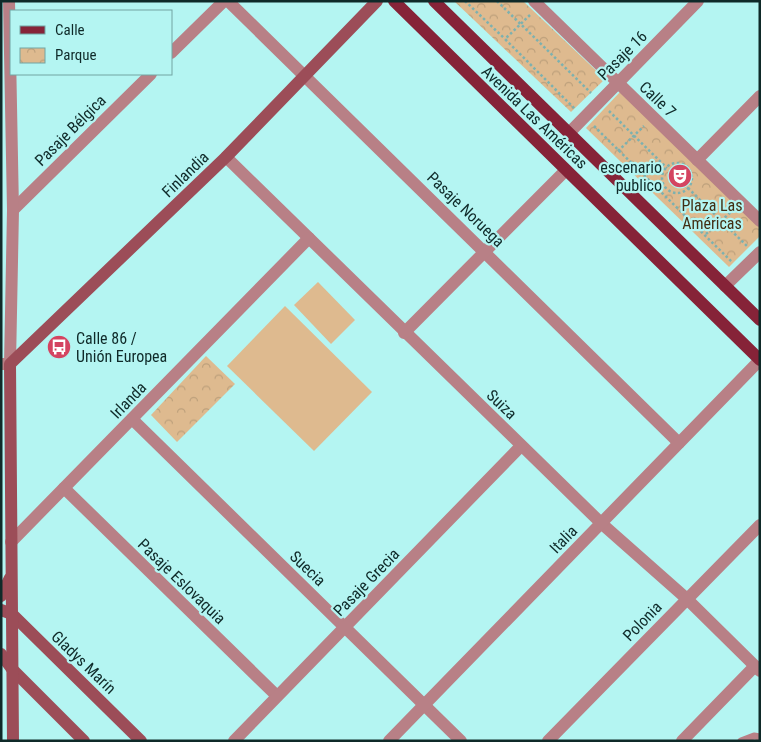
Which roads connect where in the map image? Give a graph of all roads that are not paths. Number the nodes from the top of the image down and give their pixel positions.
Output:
1 (9, 1) edge
2 (224, 1) edge
3 (228, 1) edge
4 (377, 1) edge
5 (394, 1) edge
6 (434, 1) edge
7 (698, 1) edge
8 (539, 3) edge
9 (172, 52) edge
10 (10, 53) edge
11 (10, 75) edge
12 (150, 75) edge
13 (305, 75) junction
14 (618, 83) junction
15 (760, 96) edge
16 (569, 133) junction
17 (226, 157) junction
18 (697, 160) junction
19 (566, 170) junction
20 (13, 210) junction
21 (760, 221) edge
22 (309, 238) junction
23 (485, 251) junction
24 (758, 253) edge
25 (725, 286) junction
26 (760, 320) edge
27 (404, 333) junction
28 (760, 360) edge
29 (6, 364) edge
30 (132, 419) junction
31 (679, 443) junction
32 (521, 446) junction
33 (64, 488) junction
34 (601, 523) junction
35 (760, 525) edge
36 (11, 542) junction
37 (12, 575) junction
38 (1, 596) edge
39 (687, 599) junction
40 (7, 612) edge
41 (345, 627) junction
42 (1, 654) edge
43 (757, 668) edge
44 (12, 669) junction
45 (277, 696) junction
46 (424, 704) junction
47 (760, 738) edge
48 (13, 741) edge
49 (84, 741) edge
50 (141, 741) edge
51 (234, 741) edge
52 (389, 741) edge
53 (461, 741) edge
54 (548, 741) edge
55 (682, 741) edge
56 (741, 741) edge

1 - 10 street
2 - 9 street
3 - 13 street, Pasaje Noruega
4 - 13 street, Finlandia
5 - 19 main road, Avenida Las Américas
6 - 16 main road, Avenida Las Américas
7 - 14 street, Pasaje 16
8 - 14 street, Calle 7
11 - 20 street
12 - 20 street, Pasaje Bélgica
13 - 17 street, Finlandia
13 - 23 street, Pasaje Noruega
14 - 16 street, Pasaje 16
14 - 18 street, Calle 7
15 - 18 street
16 - 25 main road, Avenida Las Américas
17 - 22 street, Suiza
17 - 29 street, Finlandia
18 - 21 street, Calle 7
19 - 23 street
19 - 28 main road, Avenida Las Américas
20 - 29 street
22 - 27 street, Suiza
22 - 30 street, Irlanda
23 - 27 street
23 - 31 street, Pasaje Noruega
24 - 25 street
25 - 26 main road, Avenida Las Américas
27 - 32 street, Suiza
28 - 31 street, Italia
29 - 36 street
30 - 33 street, Irlanda
30 - 41 street, Suecia
31 - 34 street, Italia
32 - 34 street, Suiza
32 - 41 street, Pasaje Grecia
33 - 36 street, Irlanda
33 - 45 street, Pasaje Eslovaquia
34 - 39 street, Suiza
34 - 46 street, Italia
35 - 39 street, Polonia
36 - 37 street
37 - 38 street
37 - 40 street
39 - 43 street, Suiza
39 - 54 street, Polonia
40 - 44 street
40 - 50 street, Gladys Marín
41 - 45 street, Pasaje Grecia
41 - 46 street, Suecia
42 - 44 street
43 - 55 street
44 - 48 street
44 - 49 street
45 - 51 street, Pasaje Grecia
46 - 52 street, Italia
46 - 53 street, Suecia
47 - 56 lane

